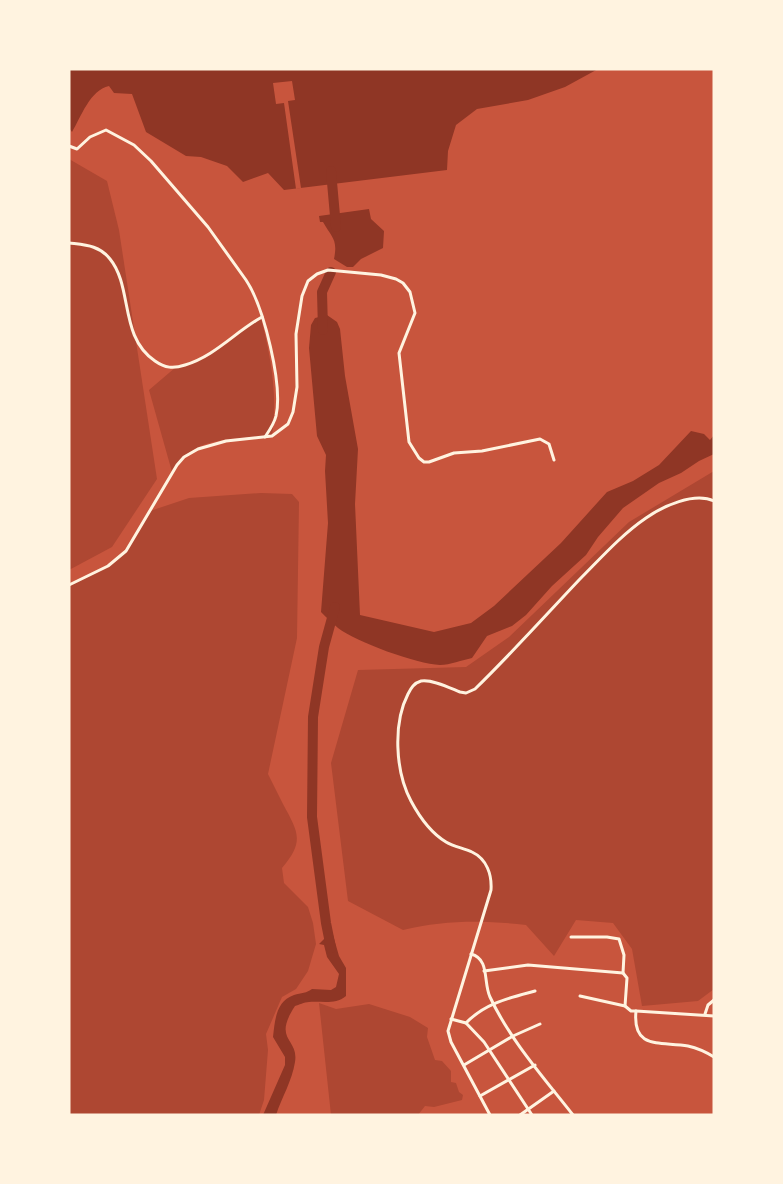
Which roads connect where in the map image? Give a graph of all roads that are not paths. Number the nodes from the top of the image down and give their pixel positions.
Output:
1 (69, 146) edge
2 (69, 243) edge
3 (262, 317) junction
4 (265, 437) junction
5 (554, 460) dead end
6 (714, 501) edge
7 (69, 585) edge
8 (571, 937) dead end
9 (471, 954) junction
10 (484, 971) junction
11 (623, 973) junction
12 (535, 991) dead end
13 (580, 996) dead end
14 (714, 1000) edge
15 (494, 1003) junction
16 (625, 1006) junction
17 (636, 1011) junction
18 (705, 1014) junction
19 (714, 1016) edge
20 (451, 1019) junction
21 (466, 1023) junction
22 (540, 1024) dead end
23 (513, 1036) junction
24 (491, 1050) junction
25 (714, 1058) edge
26 (464, 1065) junction
27 (535, 1065) junction
28 (509, 1080) junction
29 (554, 1091) junction
30 (480, 1096) junction
31 (529, 1110) junction
32 (490, 1115) edge
33 (520, 1115) edge
34 (532, 1115) edge
35 (573, 1115) edge

1 - 3 street
2 - 3 street
3 - 4 street
4 - 5 street
4 - 7 street
6 - 9 street
8 - 11 street
9 - 10 street
9 - 20 street
10 - 11 street
10 - 15 street
11 - 16 street
12 - 15 street
13 - 16 street
14 - 18 street
15 - 21 street
15 - 23 street
16 - 17 street
17 - 18 street
17 - 25 street
18 - 19 street
20 - 21 street
20 - 26 street
21 - 24 street
22 - 23 street
23 - 24 street
23 - 27 street
24 - 26 street
24 - 28 street
26 - 30 street
27 - 28 street
27 - 29 street
28 - 30 street
28 - 31 street
29 - 31 street
29 - 35 street
30 - 32 street
31 - 33 street
31 - 34 street

